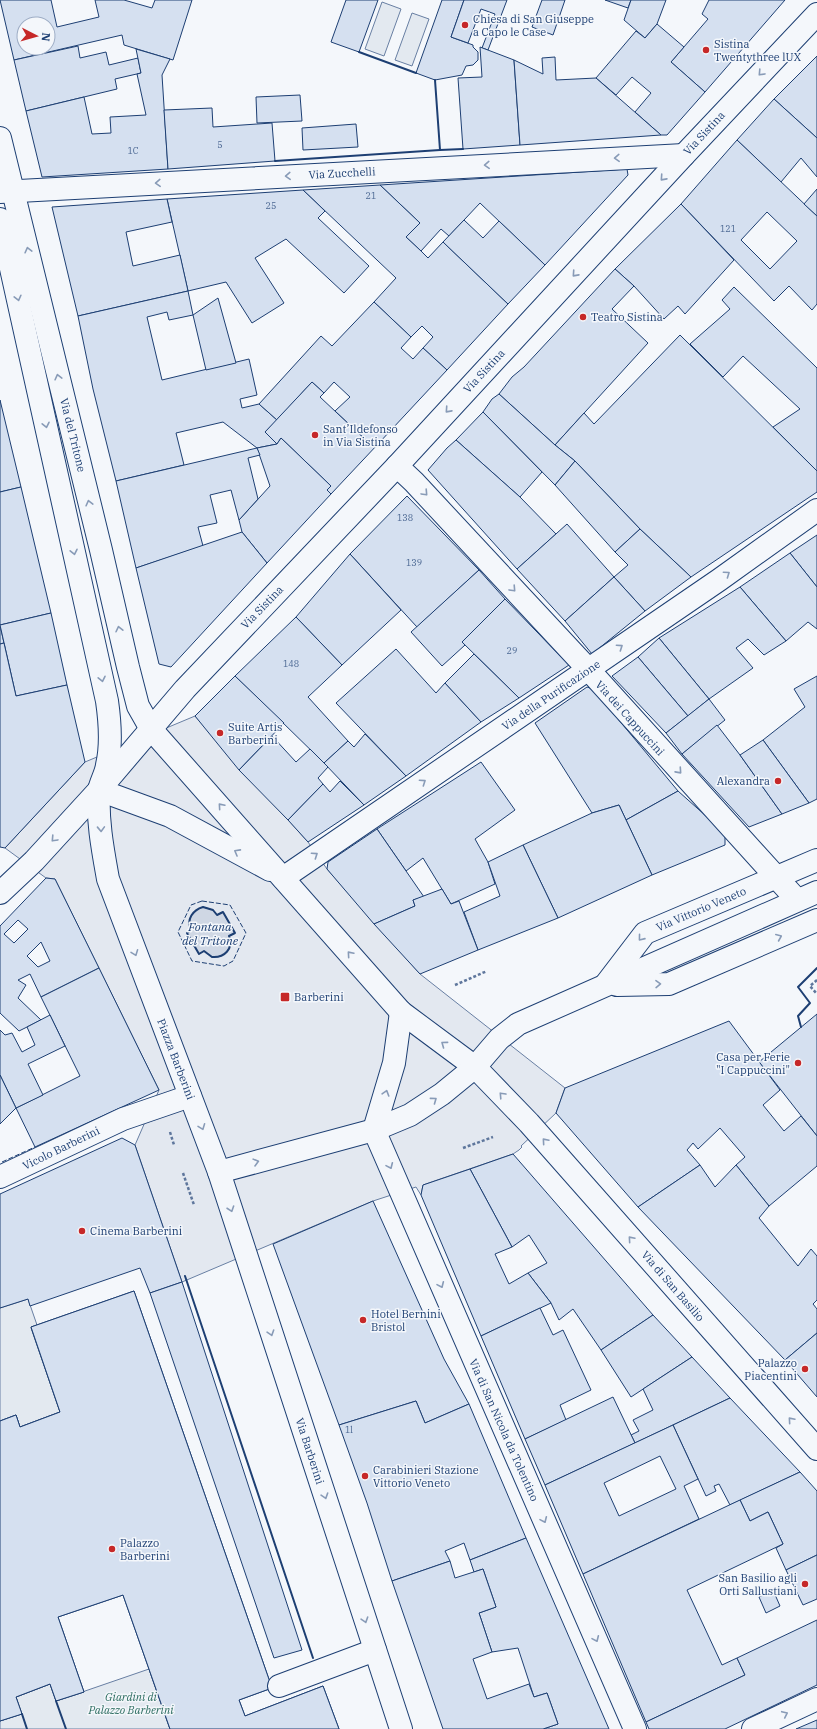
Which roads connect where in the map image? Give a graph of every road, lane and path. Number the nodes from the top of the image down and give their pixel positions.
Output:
1 (817, 14) edge
2 (0, 138) edge
3 (684, 155) junction
4 (7, 191) edge
5 (0, 219) edge
6 (6, 278) edge
7 (397, 466) junction
8 (817, 510) edge
9 (588, 669) junction
10 (151, 729) junction
11 (99, 790) junction
12 (817, 860) edge
13 (775, 877) junction
14 (283, 878) junction
15 (817, 892) edge
16 (0, 893) edge
17 (797, 900) junction
18 (817, 920) edge
19 (487, 971) dead end
20 (817, 980) edge
21 (455, 985) dead end
22 (606, 985) junction
23 (817, 994) edge
24 (401, 1012) junction
25 (475, 1067) junction
26 (190, 1096) junction
27 (374, 1130) junction
28 (493, 1137) dead end
29 (462, 1148) dead end
30 (219, 1172) junction
31 (183, 1173) dead end
32 (0, 1177) edge
33 (194, 1205) dead end
34 (817, 1449) edge
35 (375, 1650) junction
36 (279, 1686) dead end
37 (817, 1699) edge
38 (401, 1729) edge
39 (635, 1729) edge
40 (753, 1729) edge

1 -> 3 street, Via Sistina
2 - 4 street, Via del Tritone
3 -> 4 street, Via Zucchelli
3 -> 7 street, Via Sistina
10 -> 4 street, Via del Tritone
5 - 6 street, Via del Tritone
6 -> 11 street, Via del Tritone
7 -> 9 street, Via dei Cappuccini
7 - 10 street, Via Sistina
9 -> 8 street, Via della Purificazione
9 -> 13 street, Via dei Cappuccini
14 -> 9 street, Via della Purificazione
10 - 11 street
14 -> 10 street
14 -> 11 street
11 -> 16 street
11 -> 26 street, Piazza Barberini
12 - 13 street, Via Vittorio Veneto
13 - 17 street, Via dei Cappuccini
13 -> 22 street, Via Vittorio Veneto
24 -> 14 street
15 - 17 street, Via Vittorio Veneto
17 - 22 street, Via Vittorio Veneto
22 -> 18 street, Via Vittorio Veneto
19 - 21 path
20 - 23 path
22 - 25 street, Via Vittorio Veneto
25 -> 24 street
27 -> 24 street
27 -> 25 street
34 -> 25 street, Via di San Basilio
26 -> 30 street, Piazza Barberini
26 - 32 street, Vicolo Barberini
30 -> 27 street
27 -> 39 street, Via di San Nicola da Tolentino
28 - 29 path
30 -> 35 street, Via Barberini
31 - 33 path
35 - 36 street
35 - 38 street, Via Barberini
40 -> 37 street

